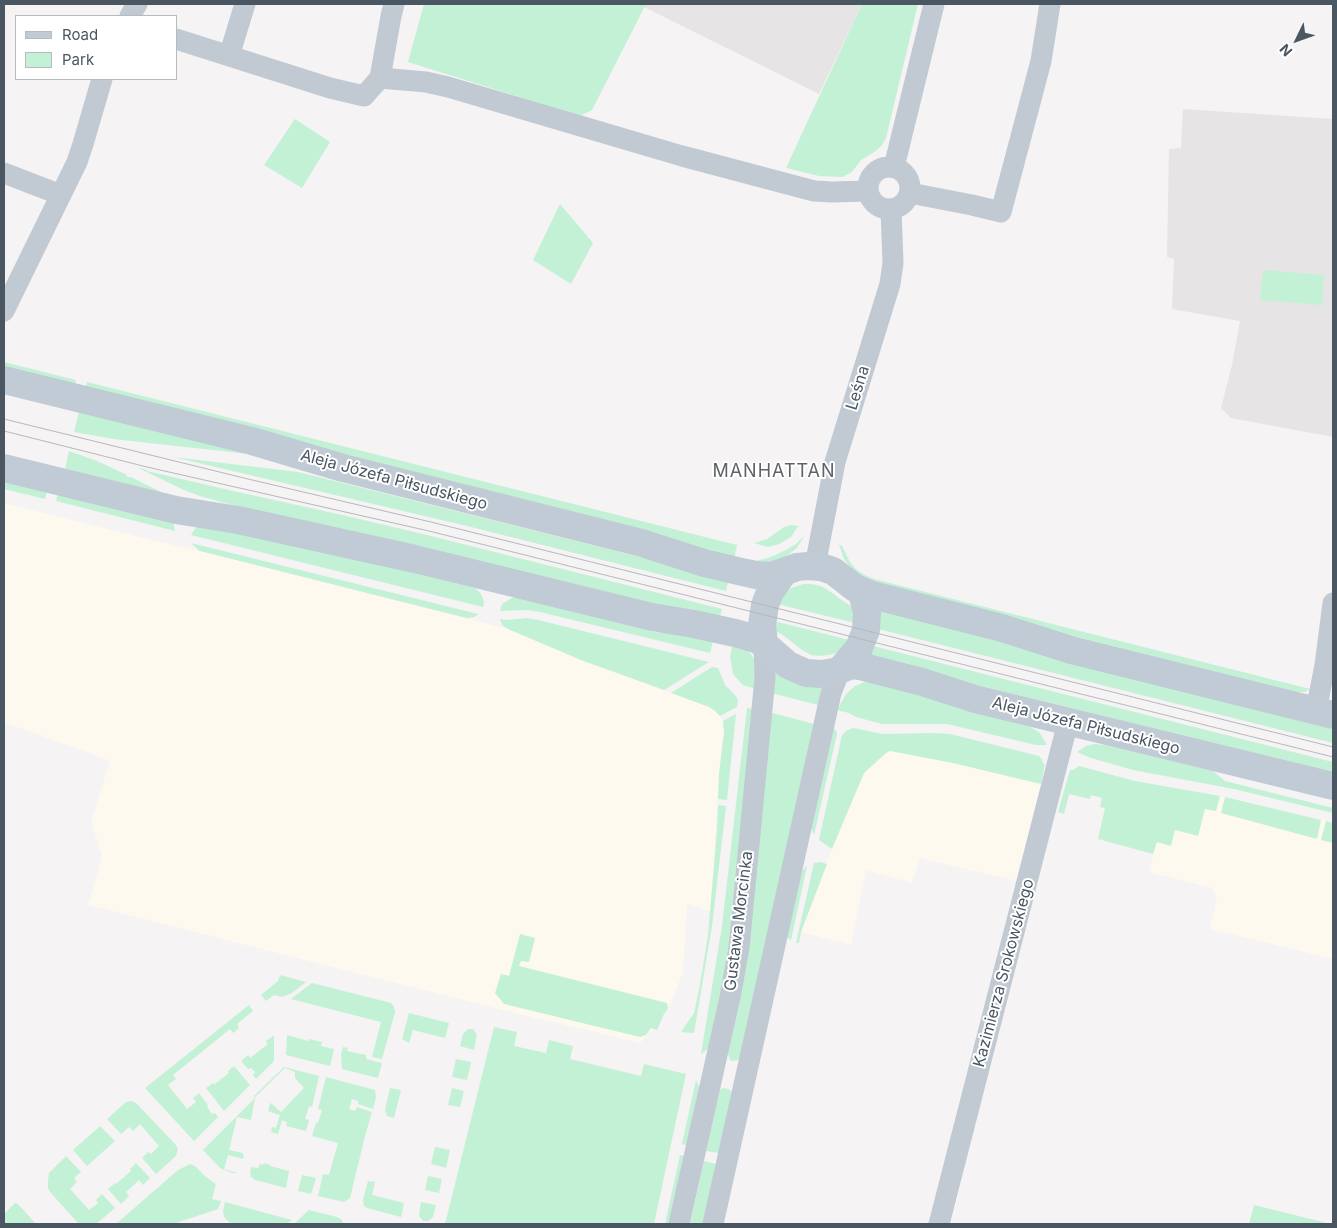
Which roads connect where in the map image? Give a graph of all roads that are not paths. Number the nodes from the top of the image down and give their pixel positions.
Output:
1 (137, 4) edge
2 (245, 4) edge
3 (394, 4) edge
4 (934, 4) edge
5 (1050, 4) edge
6 (131, 15) edge
7 (178, 40) edge
8 (229, 56) junction
9 (380, 78) junction
10 (102, 80) edge
11 (894, 167) junction
12 (4, 173) edge
13 (868, 190) junction
14 (910, 193) junction
15 (61, 195) junction
16 (891, 209) junction
17 (4, 311) edge
18 (4, 380) edge
19 (4, 468) edge
20 (816, 566) junction
21 (784, 572) junction
22 (862, 592) junction
23 (1333, 603) edge
24 (764, 644) junction
25 (840, 669) junction
26 (1325, 713) edge
27 (1068, 722) junction
28 (1333, 786) edge
29 (714, 1070) junction
30 (746, 1078) junction
31 (680, 1224) edge
32 (713, 1224) edge
33 (939, 1224) edge

1 - 6 street
2 - 8 street
3 - 9 street
4 - 11 street
5 - 14 street
7 - 8 street
8 - 9 street
9 - 13 street
10 - 15 street
11 - 13 street
11 - 14 street
12 - 15 street
13 - 16 street
14 - 16 street
15 - 17 street
16 - 20 street, Leśna
18 - 21 street, Aleja Józefa Piłsudskiego
19 - 24 street
20 - 21 street
20 - 22 street
21 - 24 street
22 - 25 street
22 - 26 street
23 - 26 street
24 - 25 street
24 - 29 street, Gustawa Morcinka
25 - 27 street, Aleja Józefa Piłsudskiego
25 - 30 street, Gustawa Morcinka
27 - 28 street, Aleja Józefa Piłsudskiego
27 - 33 street, Kazimierza Srokowskiego
29 - 30 street
29 - 31 street, Gustawa Morcinka
30 - 32 street, Gustawa Morcinka

